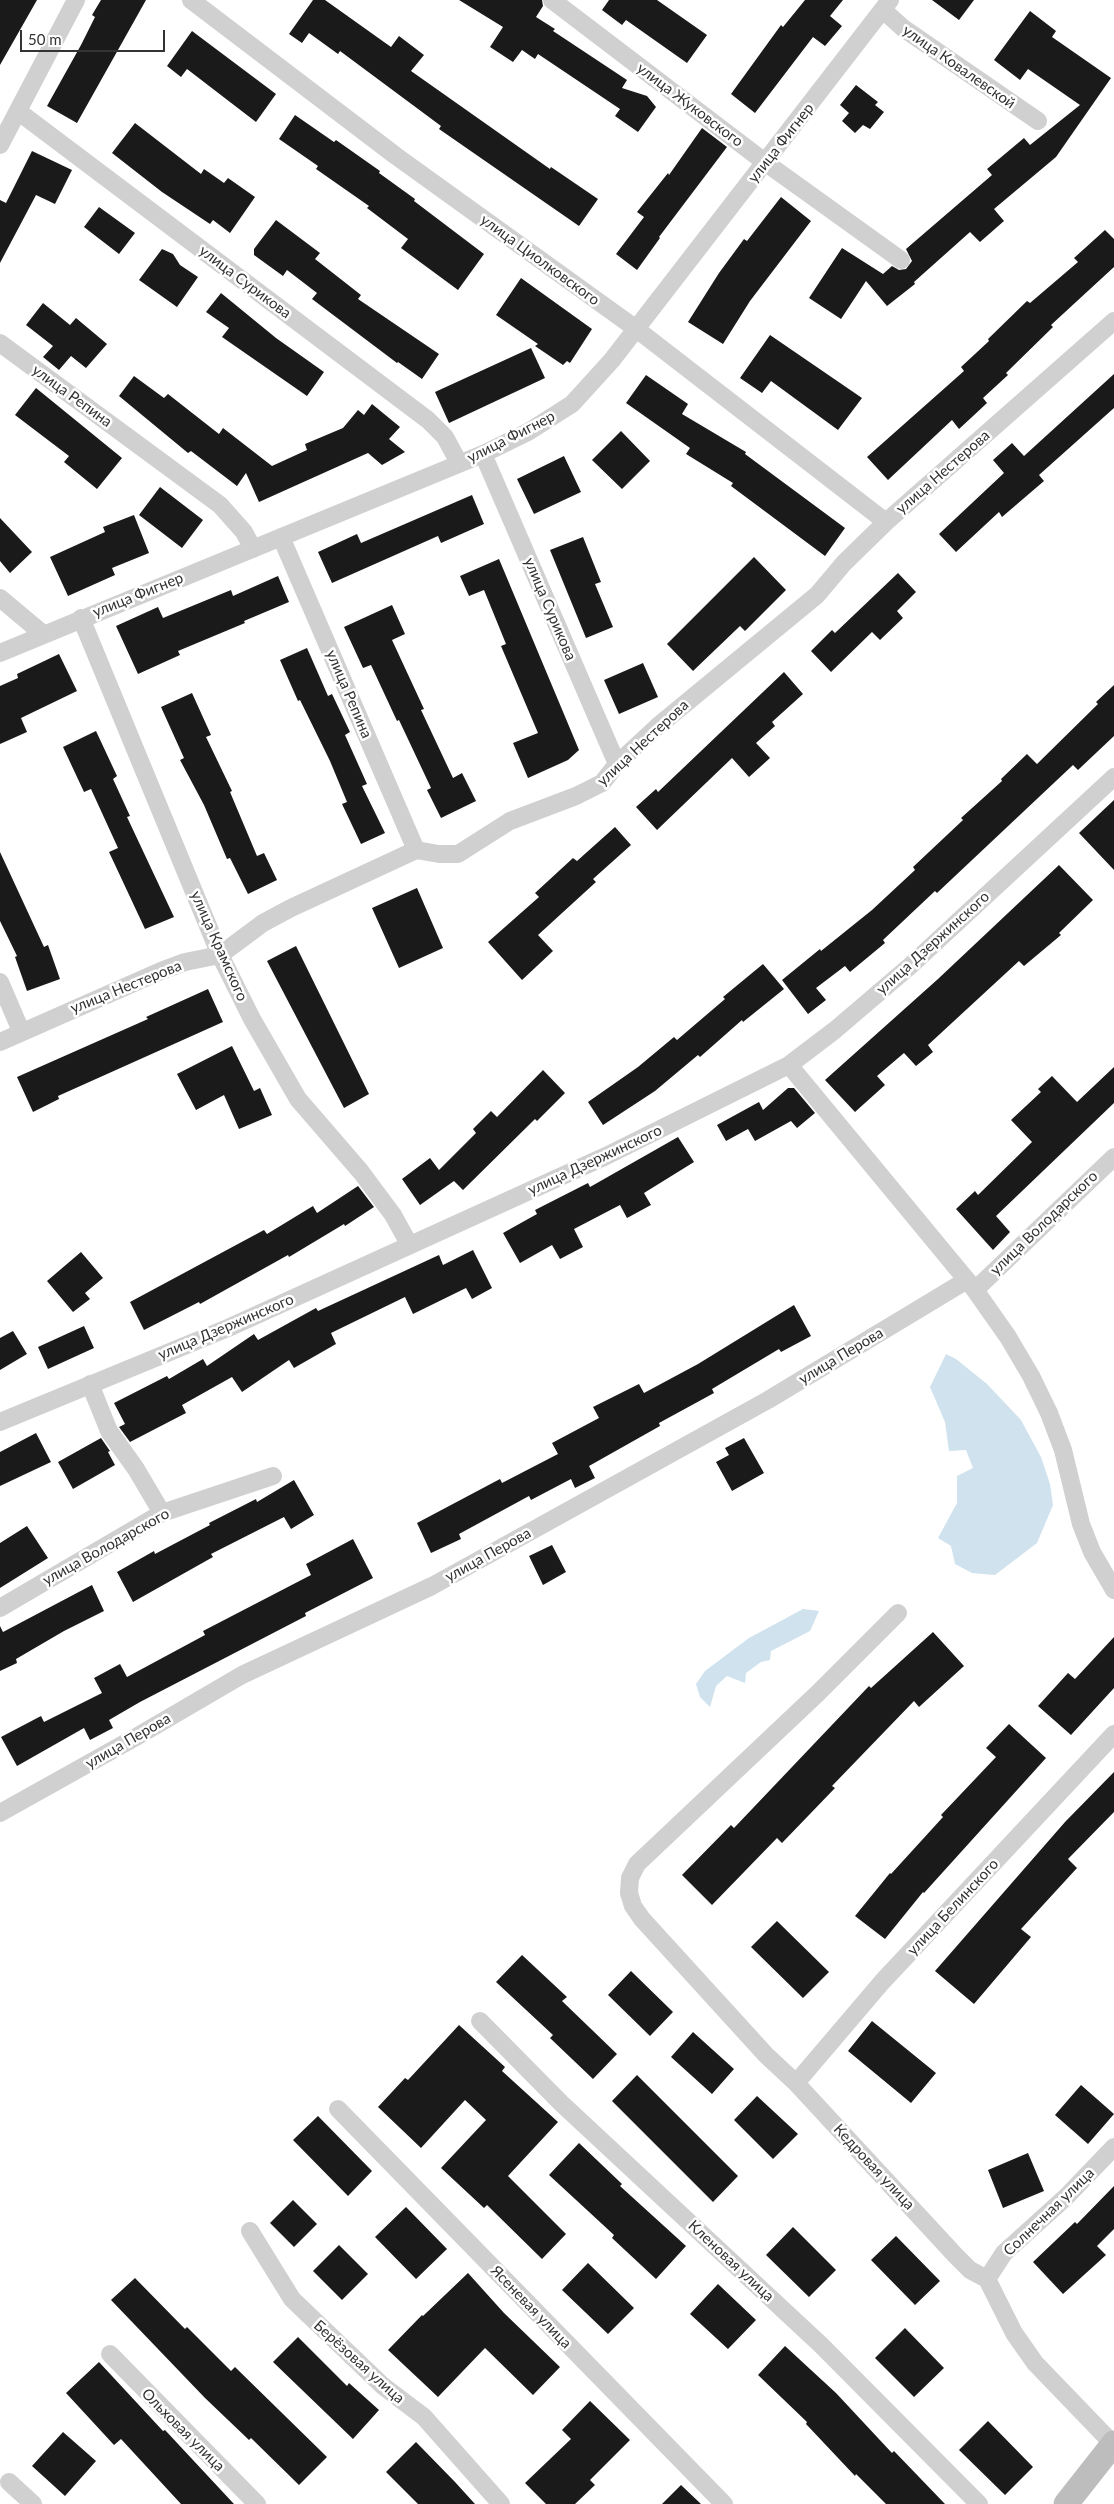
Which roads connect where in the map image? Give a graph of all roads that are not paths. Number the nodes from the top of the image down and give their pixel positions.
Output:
1 (76, 0) edge
2 (191, 0) edge
3 (552, 0) edge
4 (888, 3) edge
5 (19, 112) junction
6 (1038, 121) dead end
7 (0, 145) edge
8 (766, 163) junction
9 (901, 260) dead end
10 (1114, 321) edge
11 (635, 328) junction
12 (0, 343) edge
13 (483, 454) junction
14 (460, 463) junction
15 (886, 522) junction
16 (281, 538) junction
17 (252, 549) junction
18 (0, 598) edge
19 (81, 618) junction
20 (43, 634) junction
21 (0, 653) edge
22 (617, 764) junction
23 (1114, 777) edge
24 (416, 850) junction
25 (220, 956) junction
26 (0, 982) edge
27 (21, 1031) junction
28 (0, 1042) edge
29 (789, 1065) junction
30 (1114, 1156) edge
31 (409, 1244) junction
32 (971, 1285) junction
33 (90, 1384) junction
34 (0, 1422) edge
35 (273, 1476) dead end
36 (162, 1513) junction
37 (1114, 1590) edge
38 (0, 1608) edge
39 (898, 1613) dead end
40 (1114, 1734) edge
41 (0, 1813) edge
42 (480, 2021) dead end
43 (796, 2083) junction
44 (338, 2109) dead end
45 (1114, 2147) edge
46 (250, 2231) dead end
47 (987, 2279) junction
48 (110, 2354) dead end
49 (1114, 2443) edge
50 (9, 2482) dead end
51 (33, 2504) edge
52 (258, 2504) edge
53 (501, 2504) edge
54 (724, 2504) edge
55 (979, 2504) edge
56 (1066, 2504) edge

1 - 5 street
2 - 11 street, улица Циолковского
3 - 8 street, улица Жуковского
4 - 6 street, улица Ковалевской
4 - 8 street, улица Фигнер
5 - 7 street
5 - 14 street, улица Сурикова
8 - 9 street, улица Жуковского
8 - 11 street, улица Фигнер
10 - 15 street, улица Нестерова
11 - 13 street, улица Фигнер
11 - 15 street, улица Циолковского
12 - 17 street, улица Репина
13 - 14 street, улица Фигнер
13 - 22 street, улица Сурикова
14 - 16 street, улица Фигнер
15 - 22 street, улица Нестерова
16 - 17 street, улица Фигнер
16 - 24 street, улица Репина
17 - 19 street, улица Фигнер
18 - 20 street
19 - 20 street, улица Фигнер
19 - 25 street, улица Крамского
20 - 21 street, улица Фигнер
22 - 24 street, улица Нестерова
23 - 29 street, улица Дзержинского
24 - 25 street, улица Нестерова
25 - 27 street, улица Нестерова
25 - 31 street, улица Крамского
26 - 27 street
27 - 28 street, улица Нестерова
29 - 31 street, улица Дзержинского
29 - 32 street
30 - 32 street, улица Володарского
31 - 33 street, улица Дзержинского
32 - 37 street
32 - 41 street, улица Перова
33 - 34 street, улица Дзержинского
33 - 36 street
35 - 36 street, улица Володарского
36 - 38 street, улица Володарского
39 - 43 street, Кедровая улица
40 - 43 street, улица Белинского
42 - 55 street, Кленовая улица
43 - 47 street, Кедровая улица
44 - 54 street, Ясеневая улица
45 - 47 street, Солнечная улица
46 - 53 street, Берёзовая улица
47 - 49 street
48 - 52 street, Ольховая улица
49 - 56 main road
50 - 51 street

